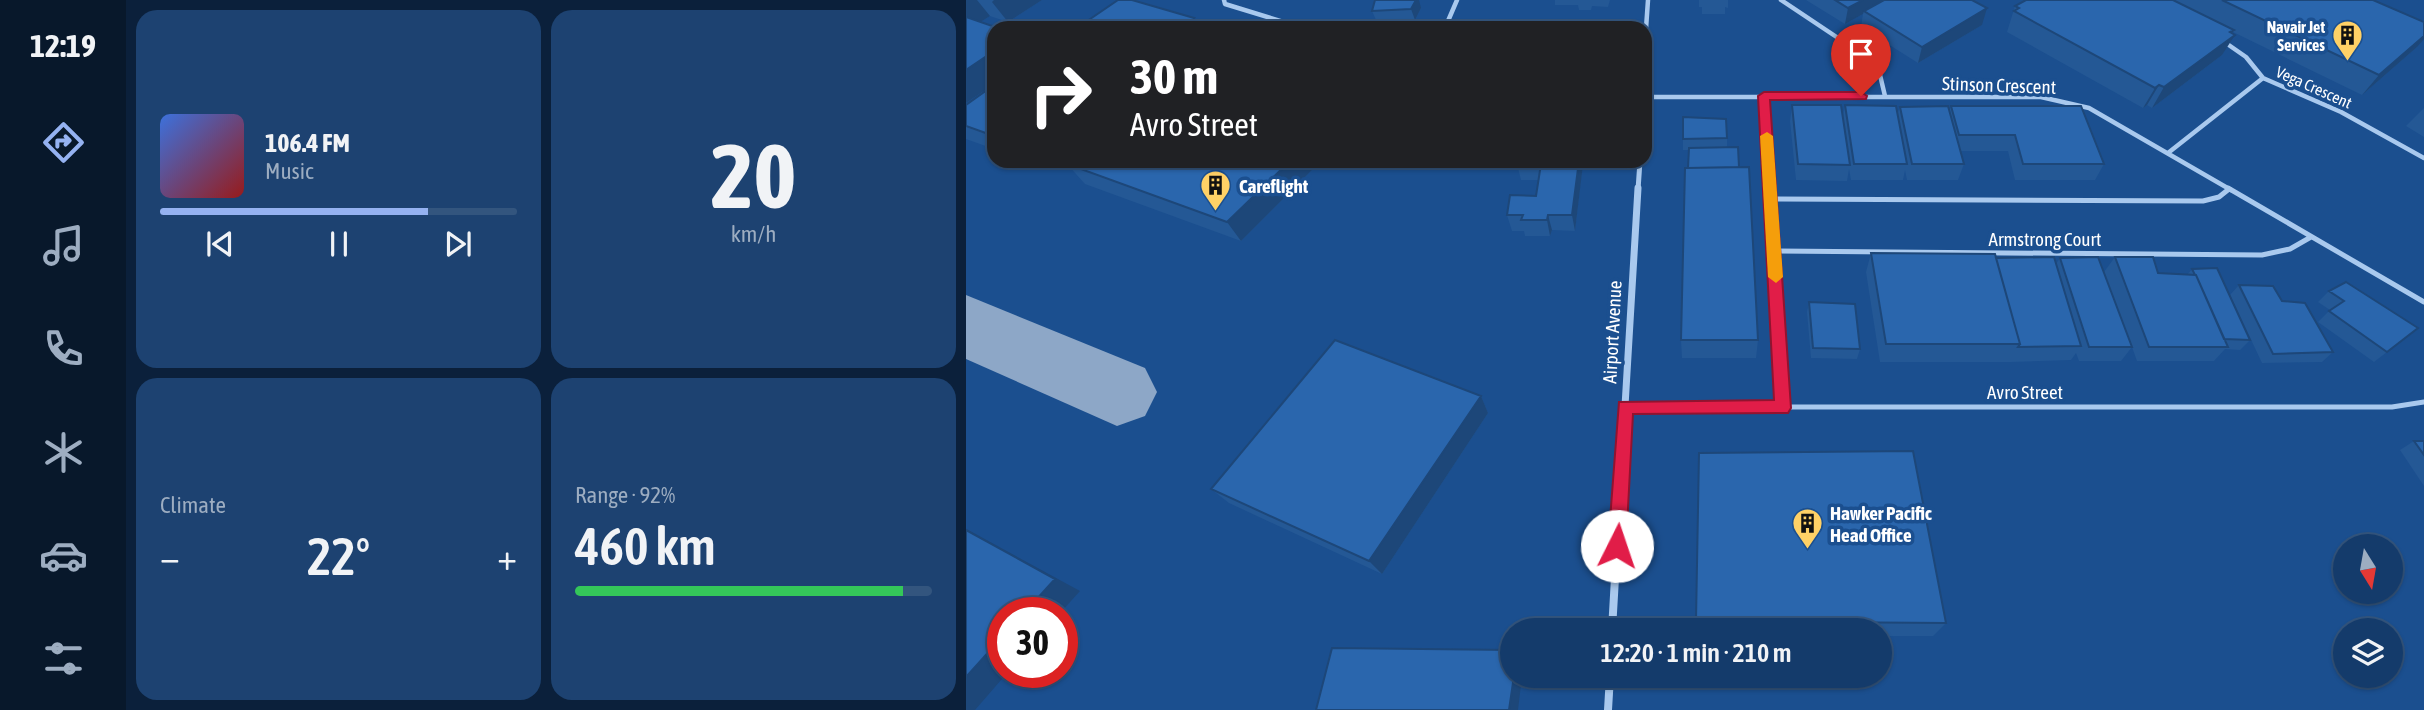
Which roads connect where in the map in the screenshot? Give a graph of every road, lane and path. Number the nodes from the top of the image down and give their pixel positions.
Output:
1 (1224, 0) edge
2 (1457, 0) edge
3 (1648, 0) edge
4 (1782, 0) edge
5 (1280, 21) edge
6 (1448, 21) edge
7 (1647, 21) edge
8 (2217, 37) edge
9 (2263, 78) junction
10 (1764, 96) junction
11 (1885, 96) junction
12 (1652, 97) edge
13 (2168, 153) junction
14 (2424, 158) edge
15 (1640, 168) edge
16 (2229, 189) junction
17 (1771, 199) junction
18 (2311, 237) junction
19 (1774, 251) junction
20 (2424, 302) edge
21 (2424, 402) edge
22 (1625, 407) junction
23 (1782, 408) junction
24 (1613, 618) edge
25 (1609, 688) edge
26 (1608, 710) edge

1 - 5 lane
2 - 6 lane
3 - 7 lane
4 - 11 lane
8 - 9 lane
9 - 13 lane, Vega Crescent
9 - 14 lane, Vega Crescent
10 - 11 lane, Stinson Crescent
10 - 12 lane, Stinson Crescent
10 - 17 lane
11 - 13 lane, Stinson Crescent
13 - 16 lane, Stinson Crescent
15 - 22 street, Airport Avenue
16 - 17 lane, Armstrong Court
16 - 18 lane, Stinson Crescent
17 - 19 lane
18 - 19 lane, Armstrong Court
18 - 20 lane, Stinson Crescent
19 - 23 lane
21 - 23 lane, Avro Street
22 - 23 lane, Avro Street
22 - 24 street, Airport Avenue
25 - 26 street

